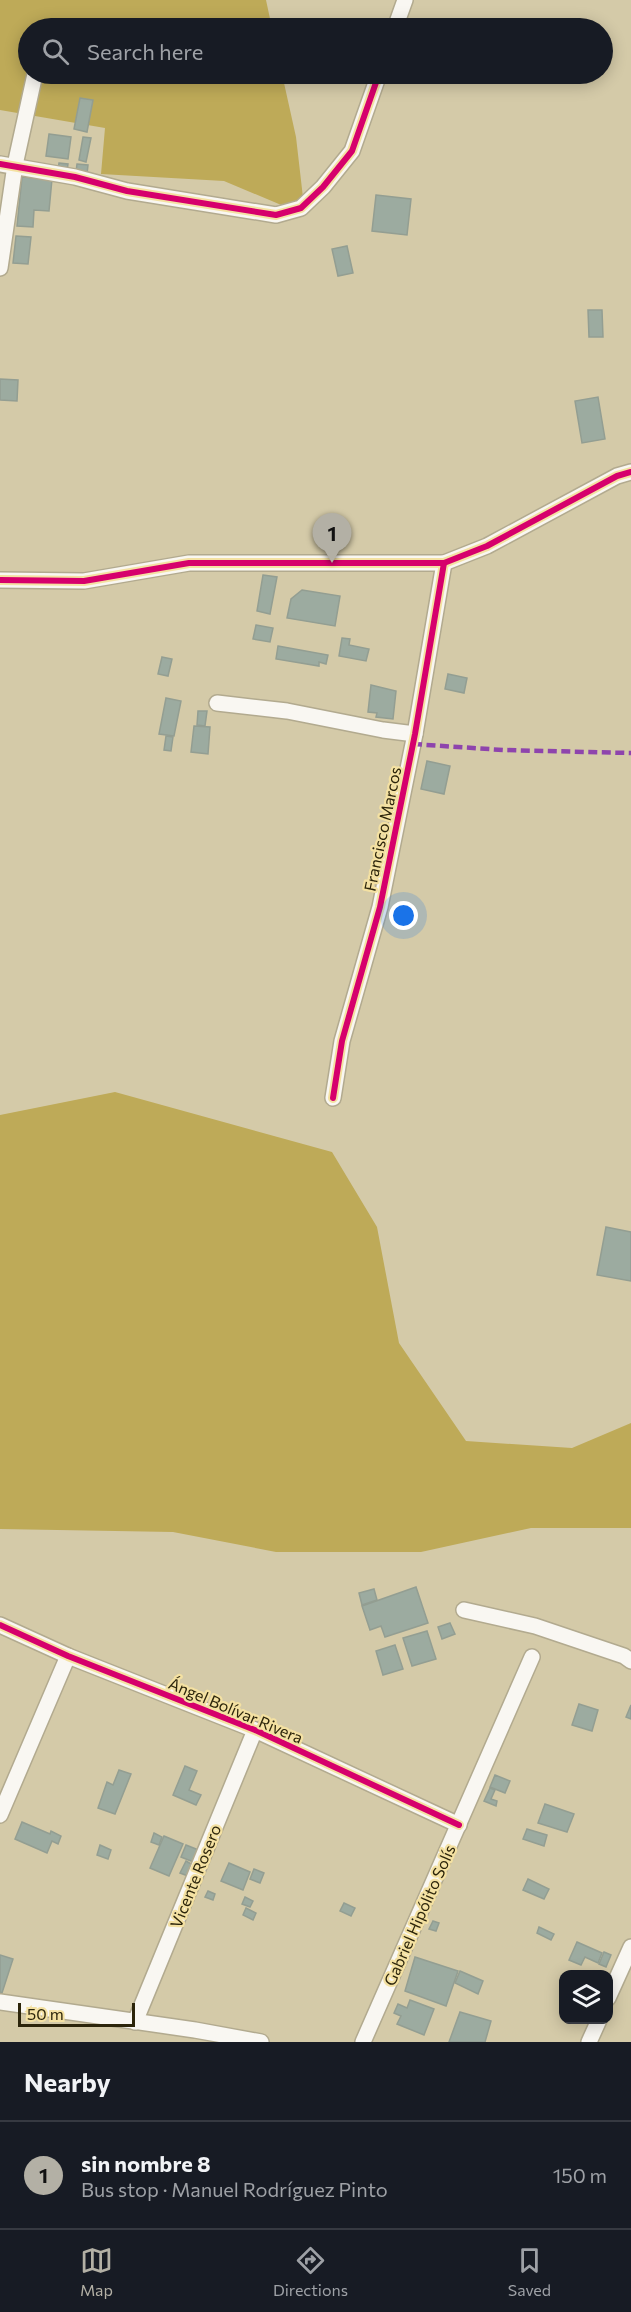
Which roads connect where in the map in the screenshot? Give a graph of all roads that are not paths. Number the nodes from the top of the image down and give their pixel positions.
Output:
1 (405, 0) edge
2 (399, 18) edge
3 (32, 84) edge
4 (375, 84) edge
5 (8, 165) edge
6 (0, 268) edge
7 (631, 472) edge
8 (444, 563) junction
9 (0, 580) edge
10 (217, 703) dead end
11 (415, 734) junction
12 (333, 1098) dead end
13 (464, 1610) dead end
14 (0, 1625) edge
15 (68, 1656) junction
16 (532, 1657) dead end
17 (631, 1661) edge
18 (255, 1730) junction
19 (0, 1815) edge
20 (459, 1825) junction
21 (631, 1947) edge
22 (613, 1989) edge
23 (0, 2002) edge
24 (135, 2022) junction
25 (597, 2024) edge
26 (193, 2036) edge
27 (261, 2042) edge
28 (363, 2042) edge
29 (589, 2042) edge

1 - 2 street
3 - 5 street
4 - 5 street
5 - 6 street
7 - 8 street
8 - 9 street
8 - 11 street, Francisco Marcos
10 - 11 street
11 - 12 street, Francisco Marcos
13 - 17 street
14 - 15 street, Ángel Bolívar Rivera
15 - 18 street, Ángel Bolívar Rivera
15 - 19 street
16 - 20 street, Gabriel Hipólito Solís
18 - 20 street, Ángel Bolívar Rivera
18 - 24 street, Vicente Rosero
20 - 28 street, Gabriel Hipólito Solís
21 - 22 street
23 - 24 street
24 - 26 street
25 - 29 street
26 - 27 street

